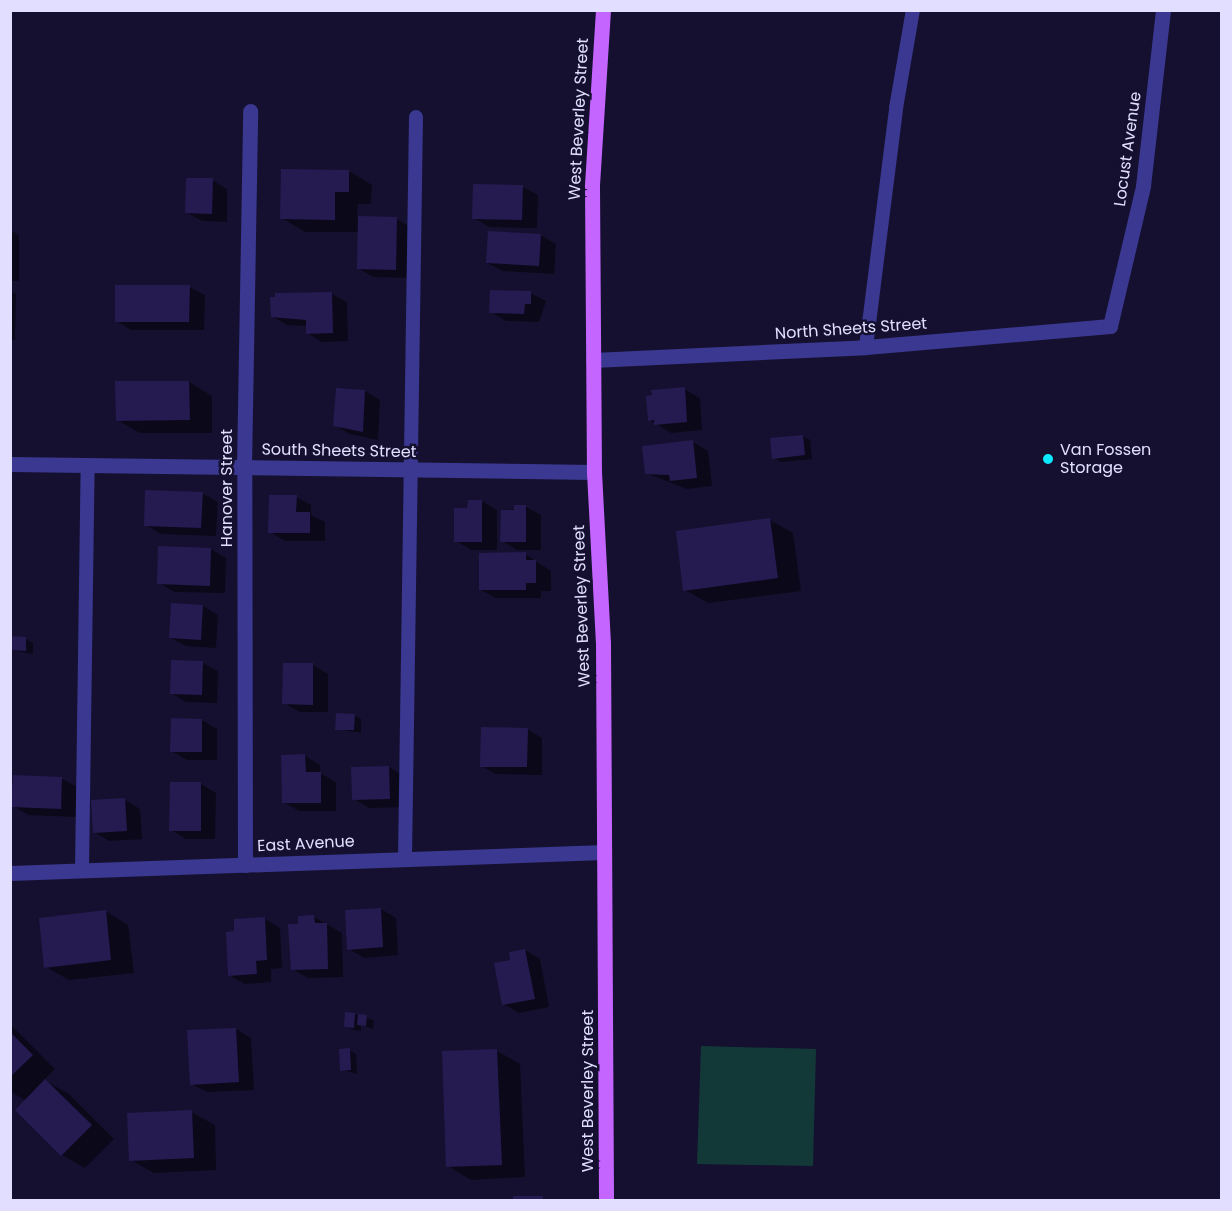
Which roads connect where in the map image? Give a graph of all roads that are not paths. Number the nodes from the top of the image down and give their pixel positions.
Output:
1 (603, 10) edge
2 (913, 10) edge
3 (1163, 10) edge
4 (250, 111) dead end
5 (416, 117) dead end
6 (1110, 327) joint
7 (866, 347) junction
8 (593, 360) junction
9 (10, 464) edge
10 (88, 465) junction
11 (244, 467) junction
12 (411, 471) junction
13 (594, 472) junction
14 (604, 852) junction
15 (405, 858) junction
16 (245, 865) junction
17 (82, 871) junction
18 (10, 873) edge
19 (606, 1200) edge

1 - 8 main road, West Beverley Street
2 - 7 lane
3 - 6 street, Locust Avenue
4 - 11 street, Hanover Street
5 - 12 lane
6 - 7 street, North Sheets Street
7 - 8 street, North Sheets Street
8 - 13 main road, West Beverley Street
9 - 10 street, South Sheets Street
10 - 11 street, South Sheets Street
10 - 17 lane
11 - 12 street, South Sheets Street
11 - 16 street, Hanover Street
12 - 13 street, South Sheets Street
12 - 15 lane
13 - 14 main road, West Beverley Street
14 - 15 street, East Avenue
14 - 19 main road, West Beverley Street
15 - 16 street, East Avenue
16 - 17 street, East Avenue
17 - 18 street, East Avenue

